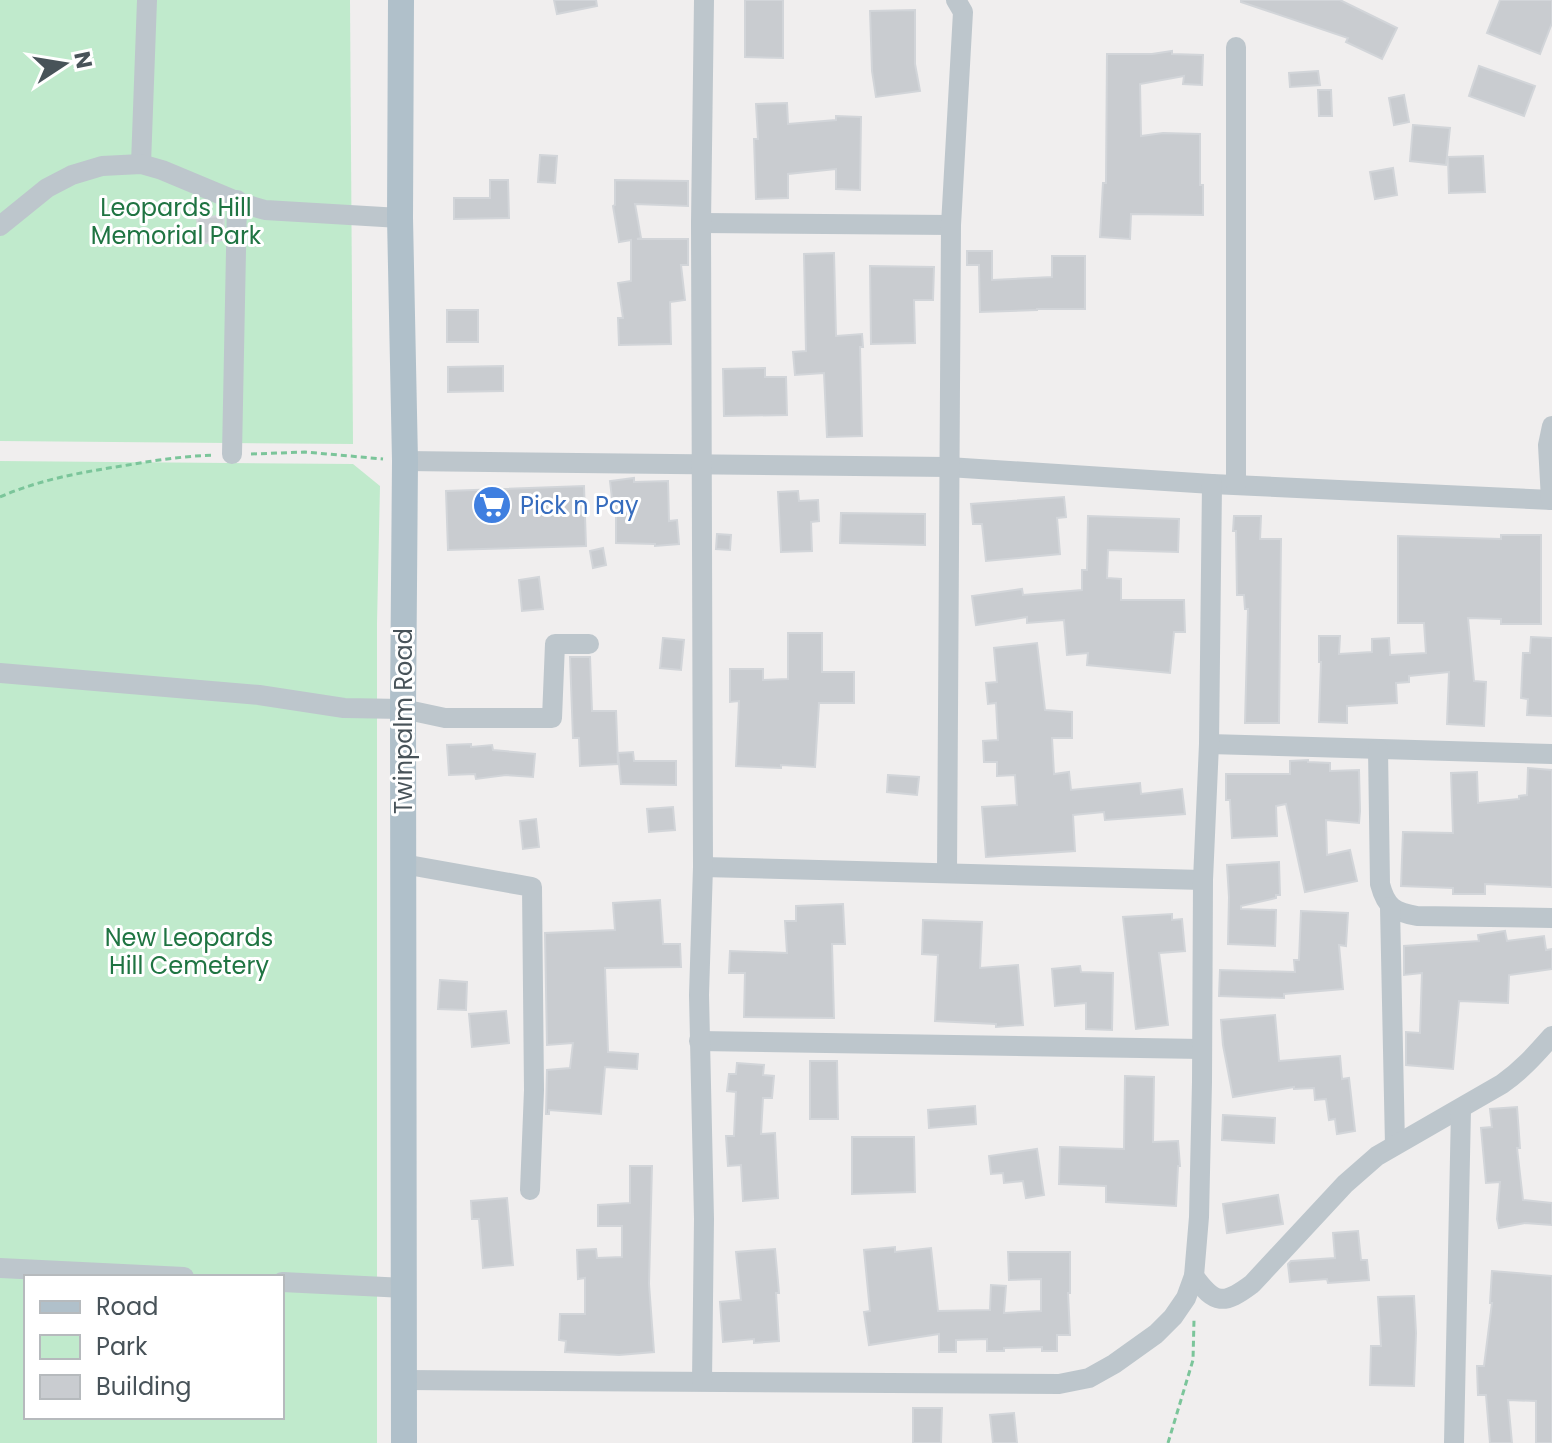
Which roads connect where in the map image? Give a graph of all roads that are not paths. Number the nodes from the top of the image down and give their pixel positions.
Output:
1 (147, 0) edge
2 (401, 0) edge
3 (704, 0) edge
4 (956, 0) edge
5 (1236, 47) dead end
6 (141, 164) junction
7 (237, 200) junction
8 (400, 218) junction
9 (701, 223) junction
10 (951, 225) junction
11 (0, 226) edge
12 (1552, 426) edge
13 (232, 454) road end
14 (405, 461) junction
15 (701, 465) junction
16 (948, 467) junction
17 (1212, 484) junction
18 (1236, 484) junction
19 (1552, 500) edge
20 (589, 644) dead end
21 (0, 673) edge
22 (403, 709) junction
23 (1209, 744) junction
24 (1378, 749) junction
25 (1552, 754) edge
26 (403, 864) junction
27 (703, 867) junction
28 (947, 873) junction
29 (1203, 880) junction
30 (1390, 907) junction
31 (1552, 918) edge
32 (1552, 1036) edge
33 (699, 1041) junction
34 (1202, 1049) junction
35 (1461, 1109) junction
36 (1395, 1145) junction
37 (530, 1190) dead end
38 (0, 1268) edge
39 (143, 1275) edge
40 (1194, 1276) junction
41 (284, 1282) edge
42 (405, 1288) junction
43 (405, 1380) junction
44 (702, 1381) junction
45 (404, 1443) edge
46 (1454, 1443) edge

1 - 6 street
2 - 8 main road, Twinpalm Road
3 - 9 street
4 - 10 street
5 - 18 street
6 - 7 street
6 - 11 street
7 - 8 street
7 - 13 street
8 - 14 main road, Twinpalm Road
9 - 10 street
9 - 15 street
10 - 16 street
12 - 19 street
14 - 15 street
14 - 22 main road, Twinpalm Road
15 - 16 street
15 - 27 street
16 - 17 street
16 - 28 street
17 - 18 street
17 - 23 street
18 - 19 street
20 - 22 street
21 - 22 street
22 - 26 main road, Twinpalm Road
23 - 24 street
23 - 29 street
24 - 25 street
24 - 30 street
26 - 37 street
26 - 42 main road, Twinpalm Road
27 - 28 street
27 - 33 street
28 - 29 street
29 - 34 street
30 - 31 street
30 - 36 street
32 - 35 street
33 - 34 street
33 - 44 street
34 - 40 street
35 - 36 street
35 - 46 street
36 - 40 street
38 - 39 street
40 - 44 street
41 - 42 street
42 - 43 main road, Twinpalm Road
43 - 44 street
43 - 45 main road, Twinpalm Road

